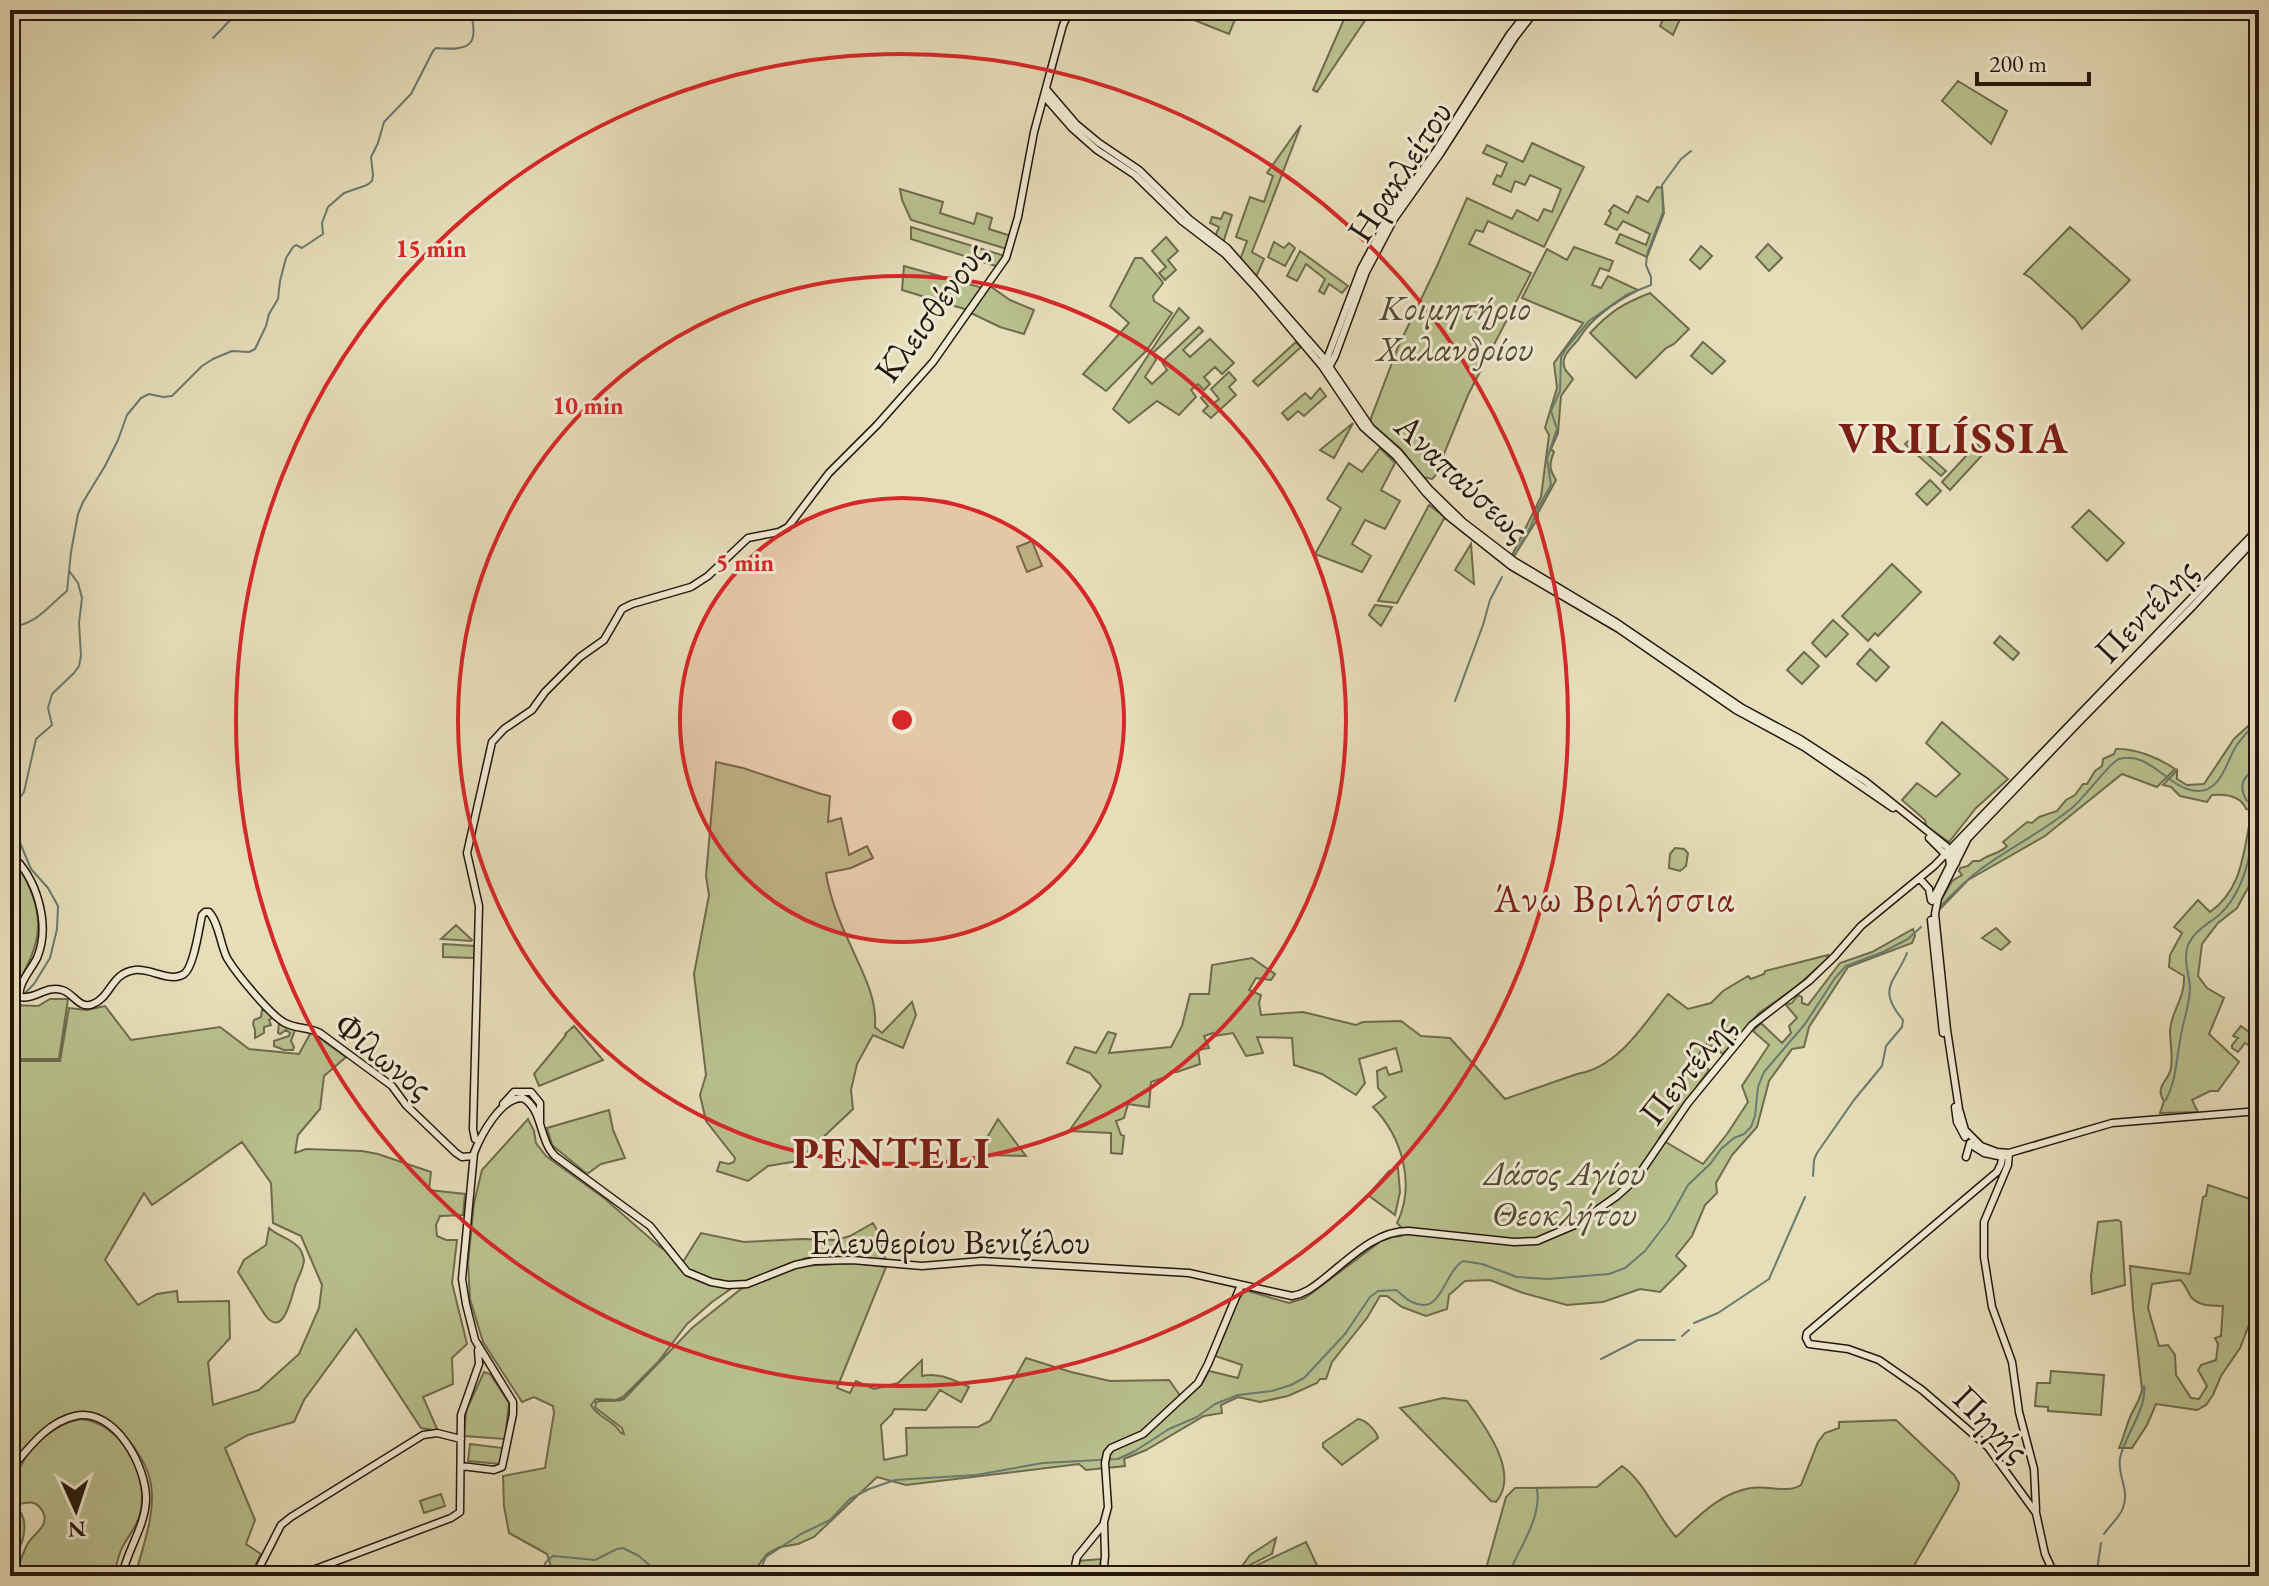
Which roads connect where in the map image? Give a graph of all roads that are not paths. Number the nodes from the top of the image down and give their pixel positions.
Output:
1 (1070, 10) edge
2 (1529, 10) edge
3 (1536, 10) edge
4 (1044, 92) junction
5 (1326, 367) junction
6 (2259, 528) edge
7 (2259, 535) edge
8 (10, 854) edge
9 (1951, 856) junction
10 (1920, 879) junction
11 (1932, 903) junction
12 (2259, 1113) edge
13 (479, 1141) junction
14 (1970, 1143) junction
15 (2006, 1155) junction
16 (473, 1156) junction
17 (1966, 1157) dead end
18 (1990, 1177) junction
19 (1998, 1186) junction
20 (1238, 1284) junction
21 (475, 1340) junction
22 (492, 1370) junction
23 (475, 1377) junction
24 (461, 1439) junction
25 (461, 1466) junction
26 (10, 1470) edge
27 (2036, 1490) junction
28 (2023, 1493) junction
29 (2036, 1513) junction
30 (1103, 1525) junction
31 (122, 1576) edge
32 (255, 1576) edge
33 (297, 1576) edge
34 (1073, 1576) edge
35 (1103, 1576) edge
36 (2058, 1576) edge

1 - 4 main road, Κλεισθένους
2 - 5 main road, Ηρακλείτου
3 - 5 main road, Ηρακλείτου
4 - 5 main road, Αναπαύσεως
4 - 13 main road, Κλεισθένους
5 - 9 main road, Αναπαύσεως
5 - 9 main road, Αναπαύσεως
6 - 9 main road, Πεντέλης
7 - 9 main road, Πεντέλης
8 - 16 main road, Φίλωνος
9 - 10 main road, Πεντέλης
9 - 11 main road
9 - 15 main road
10 - 11 main road
10 - 20 main road, Πεντέλης
11 - 14 main road
12 - 15 main road
13 - 16 main road
13 - 20 main road, Ελευθερίου Βενιζέλου
14 - 15 main road
14 - 17 main road
15 - 18 main road
15 - 19 main road
16 - 21 main road
18 - 19 main road
18 - 28 main road, Πηγής
19 - 27 main road
20 - 30 main road
21 - 22 main road
21 - 23 main road
22 - 23 main road
22 - 25 main road
23 - 24 main road
24 - 25 main road
24 - 32 main road
25 - 33 main road
26 - 31 main road
27 - 28 main road
27 - 29 main road
28 - 29 main road, Πηγής
29 - 36 main road, Πηγής
30 - 34 main road
30 - 35 main road

